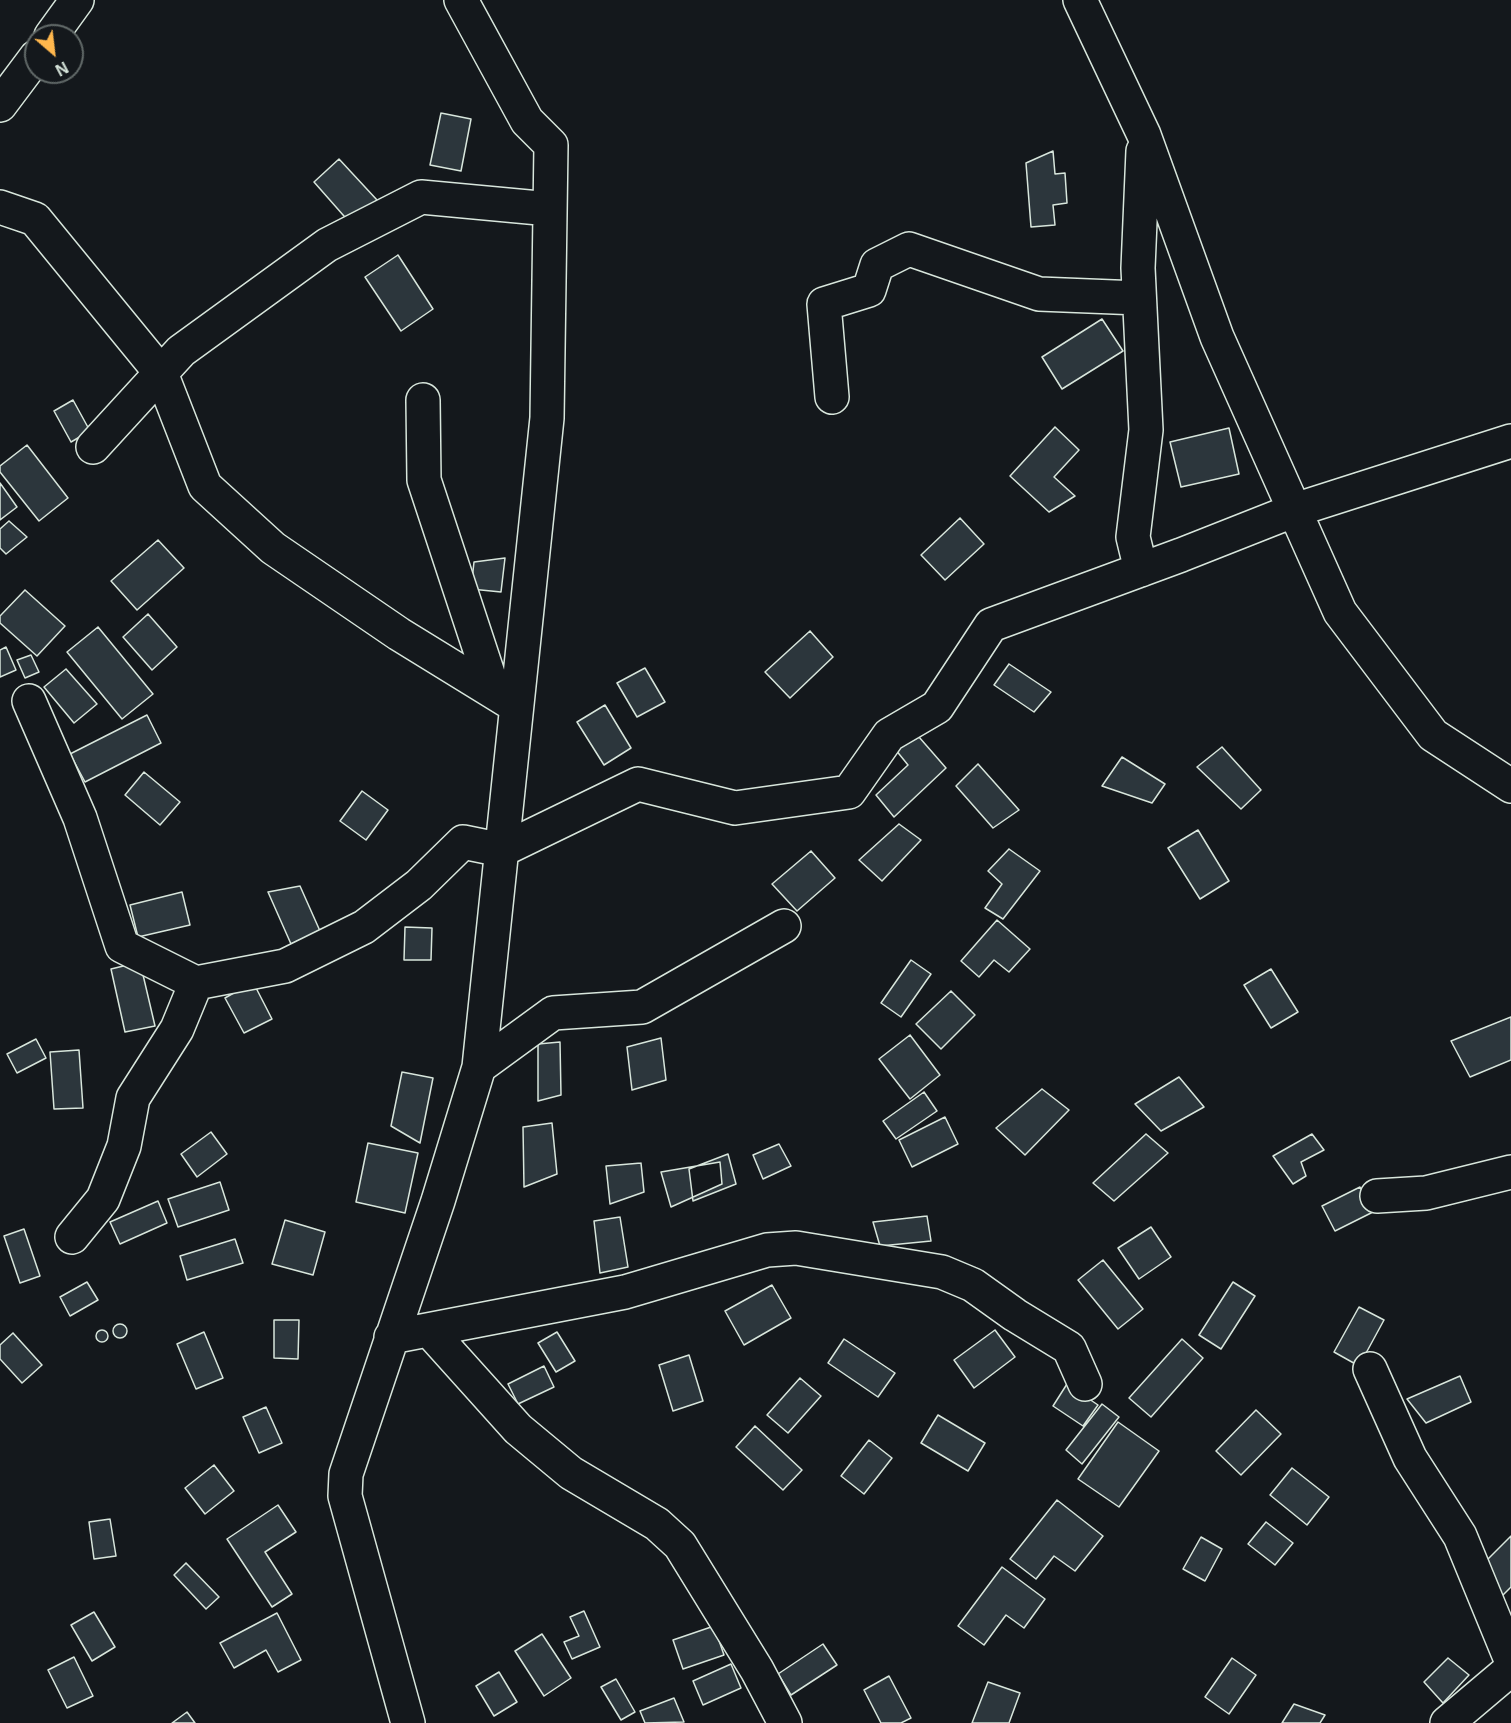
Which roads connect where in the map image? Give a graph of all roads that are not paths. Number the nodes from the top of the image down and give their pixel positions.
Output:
1 (77, 0) edge
2 (461, 0) edge
3 (1080, 0) edge
4 (60, 24) edge
5 (24, 73) edge
6 (0, 105) edge
7 (1144, 135) junction
8 (0, 207) edge
9 (550, 209) junction
10 (1139, 298) junction
11 (161, 373) junction
12 (832, 397) dead end
13 (423, 400) dead end
14 (1511, 441) edge
15 (93, 447) dead end
16 (1295, 510) junction
17 (1141, 570) junction
18 (505, 699) junction
19 (29, 701) dead end
20 (1511, 786) edge
21 (502, 850) junction
22 (784, 926) dead end
23 (196, 982) junction
24 (479, 1067) junction
25 (1511, 1172) edge
26 (1377, 1196) dead end
27 (72, 1237) dead end
28 (429, 1330) junction
29 (391, 1337) junction
30 (1370, 1369) dead end
31 (1085, 1384) dead end
32 (1511, 1660) edge
33 (1511, 1669) edge
34 (408, 1723) edge
35 (785, 1723) edge
36 (1447, 1723) edge

1 - 4 street
2 - 9 street
3 - 7 street
5 - 6 street
7 - 10 street
7 - 16 street
8 - 11 street
9 - 11 street
9 - 18 street
10 - 12 street
10 - 17 street
11 - 15 street
11 - 18 street
13 - 18 street
14 - 16 street
16 - 17 street
16 - 20 street
17 - 21 street
18 - 21 street
19 - 23 street
21 - 23 street
21 - 24 street
22 - 24 street
23 - 27 street
24 - 29 street
25 - 26 street
28 - 29 street
28 - 31 street
28 - 35 street
29 - 34 street
30 - 32 street
33 - 36 street

